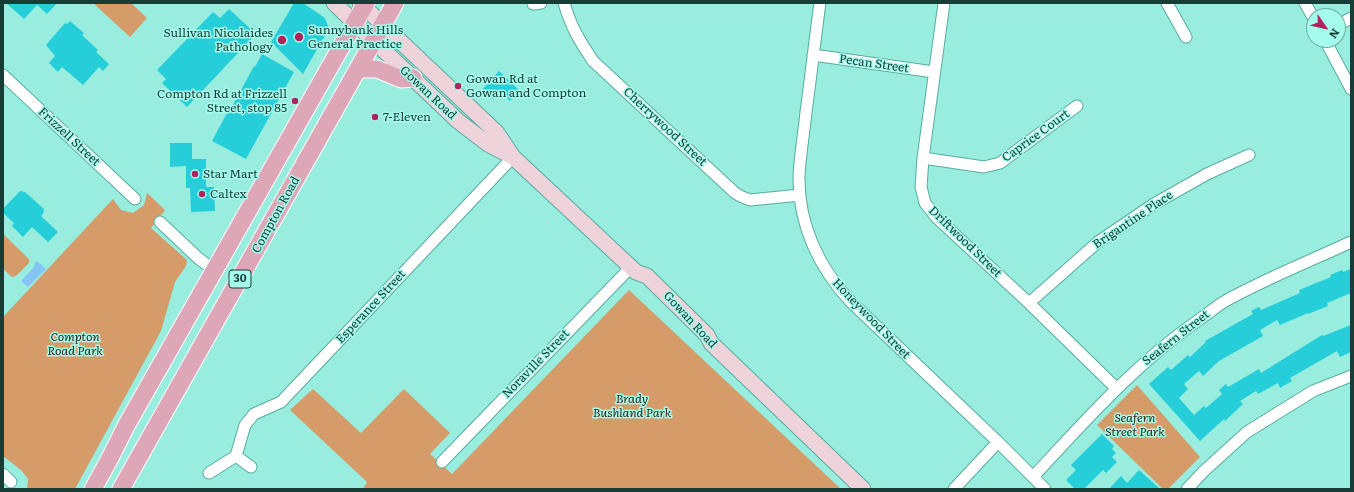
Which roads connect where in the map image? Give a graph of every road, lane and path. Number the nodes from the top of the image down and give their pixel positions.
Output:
1 (334, 3) edge
2 (395, 3) edge
3 (564, 3) edge
4 (820, 3) edge
5 (944, 3) edge
6 (1167, 3) edge
7 (363, 4) edge
8 (354, 23) junction
9 (383, 25) junction
10 (1186, 37) dead end
11 (374, 41) junction
12 (1329, 48) edge
13 (813, 55) junction
14 (358, 69) junction
15 (934, 72) junction
16 (3, 75) edge
17 (413, 78) junction
18 (1351, 89) edge
19 (1077, 106) dead end
20 (1249, 155) dead end
21 (513, 157) junction
22 (922, 158) junction
23 (800, 195) junction
24 (135, 200) dead end
25 (160, 222) dead end
26 (1351, 242) edge
27 (214, 270) junction
28 (633, 270) junction
29 (1029, 303) junction
30 (1351, 376) edge
31 (1116, 388) junction
32 (998, 442) junction
33 (236, 456) junction
34 (442, 462) dead end
35 (252, 467) dead end
36 (209, 473) dead end
37 (1033, 477) junction
38 (93, 489) edge
39 (121, 489) edge
40 (863, 489) edge
41 (954, 489) edge
42 (1045, 489) edge
43 (1187, 489) edge

1 - 8 main road, Gowan Road
2 - 9 main road, Compton Road / 30
3 - 23 street, Cherrywood Street
4 - 13 street, Honeywood Street
5 - 15 street, Driftwood Street
6 - 10 street
7 - 8 main road, 30
7 - 9 main road, Gowan Road
8 - 11 main road, Gowan Road
8 - 27 main road, 30
9 - 11 main road, Compton Road / 30
9 - 21 main road, Gowan Road
11 - 14 main road, Compton Road / 30
11 - 17 main road, Gowan Road
12 - 18 street
13 - 15 street, Pecan Street
13 - 23 street, Honeywood Street
14 - 17 main road
14 - 39 main road, Compton Road / 30
15 - 22 street, Driftwood Street
16 - 24 street, Frizzell Street
17 - 21 main road, Gowan Road
19 - 22 street, Caprice Court
20 - 29 street, Brigantine Place
21 - 28 main road, Gowan Road
21 - 33 street, Esperance Street
22 - 29 street, Driftwood Street
23 - 32 street, Honeywood Street
25 - 27 street
26 - 31 street, Seafern Street
27 - 38 main road, 30
28 - 34 street, Noraville Street
28 - 40 main road, Gowan Road
29 - 31 street, Driftwood Street
30 - 43 street
31 - 37 street, Seafern Street
32 - 37 street, Honeywood Street
32 - 41 street
33 - 35 street
33 - 36 street
37 - 42 street, Honeywood Street

